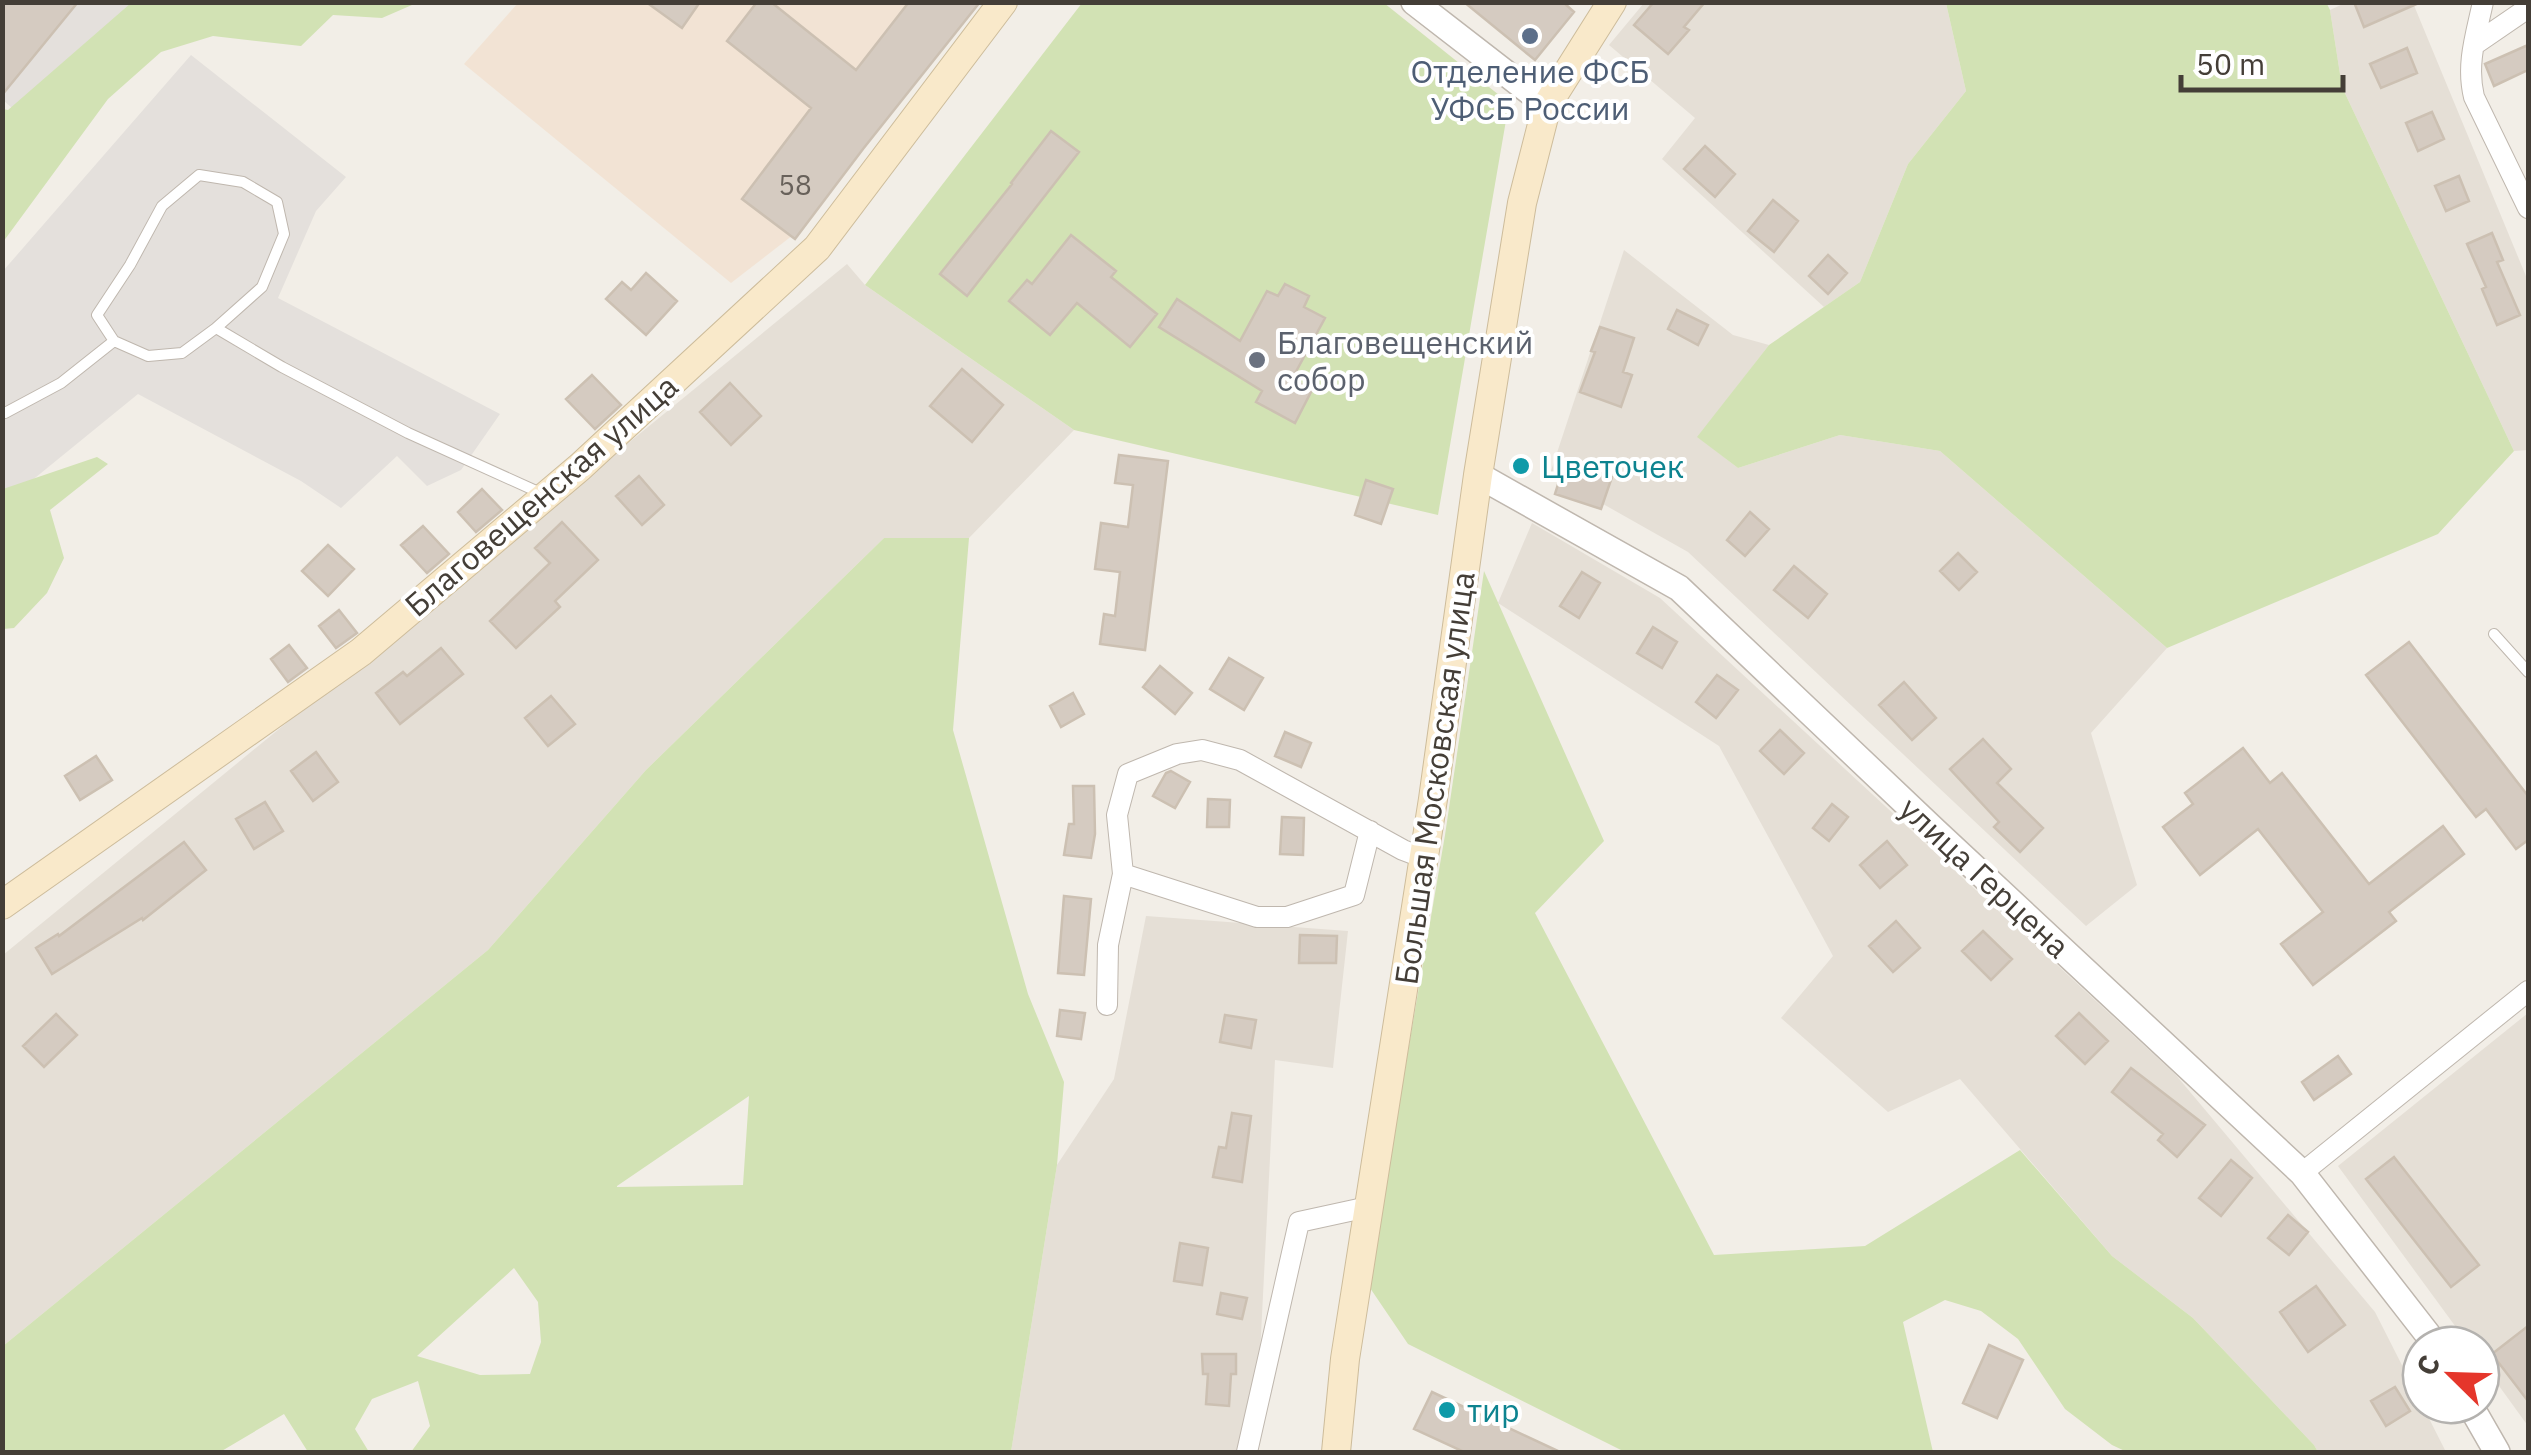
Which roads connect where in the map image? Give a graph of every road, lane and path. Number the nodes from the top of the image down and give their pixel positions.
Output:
1 (1003, 2) edge
2 (1414, 2) edge
3 (1612, 2) edge
4 (2483, 2) edge
5 (2528, 8) edge
6 (2474, 44) junction
7 (1546, 105) junction
8 (2528, 208) edge
9 (216, 328) junction
10 (114, 341) junction
11 (2, 411) edge
12 (1478, 475) junction
13 (546, 495) junction
14 (2494, 634) dead end
15 (2528, 672) edge
16 (1370, 831) junction
17 (1424, 858) junction
18 (1123, 874) junction
19 (2, 905) edge
20 (2528, 991) edge
21 (1106, 1005) dead end
22 (2302, 1173) junction
23 (1368, 1207) junction
24 (2420, 1325) edge
25 (2481, 1425) edge
26 (1247, 1452) edge
27 (1336, 1452) edge
28 (2497, 1452) edge

1 - 13 main road, Благовещенская улица
2 - 7 street
3 - 7 main road, Большая Московская улица
4 - 6 street
5 - 6 street
6 - 8 street
7 - 12 main road, Большая Московская улица
9 - 10 lane
9 - 10 lane
9 - 13 lane
10 - 11 lane
12 - 17 main road, Большая Московская улица
12 - 22 street, улица Герцена
13 - 19 main road, Благовещенская улица
14 - 15 lane
16 - 17 street
16 - 18 street
16 - 18 street
17 - 23 main road, Большая Московская улица
18 - 21 street
20 - 22 street
22 - 24 street, улица Герцена
23 - 26 street
23 - 27 main road, Большая Московская улица
25 - 28 street

